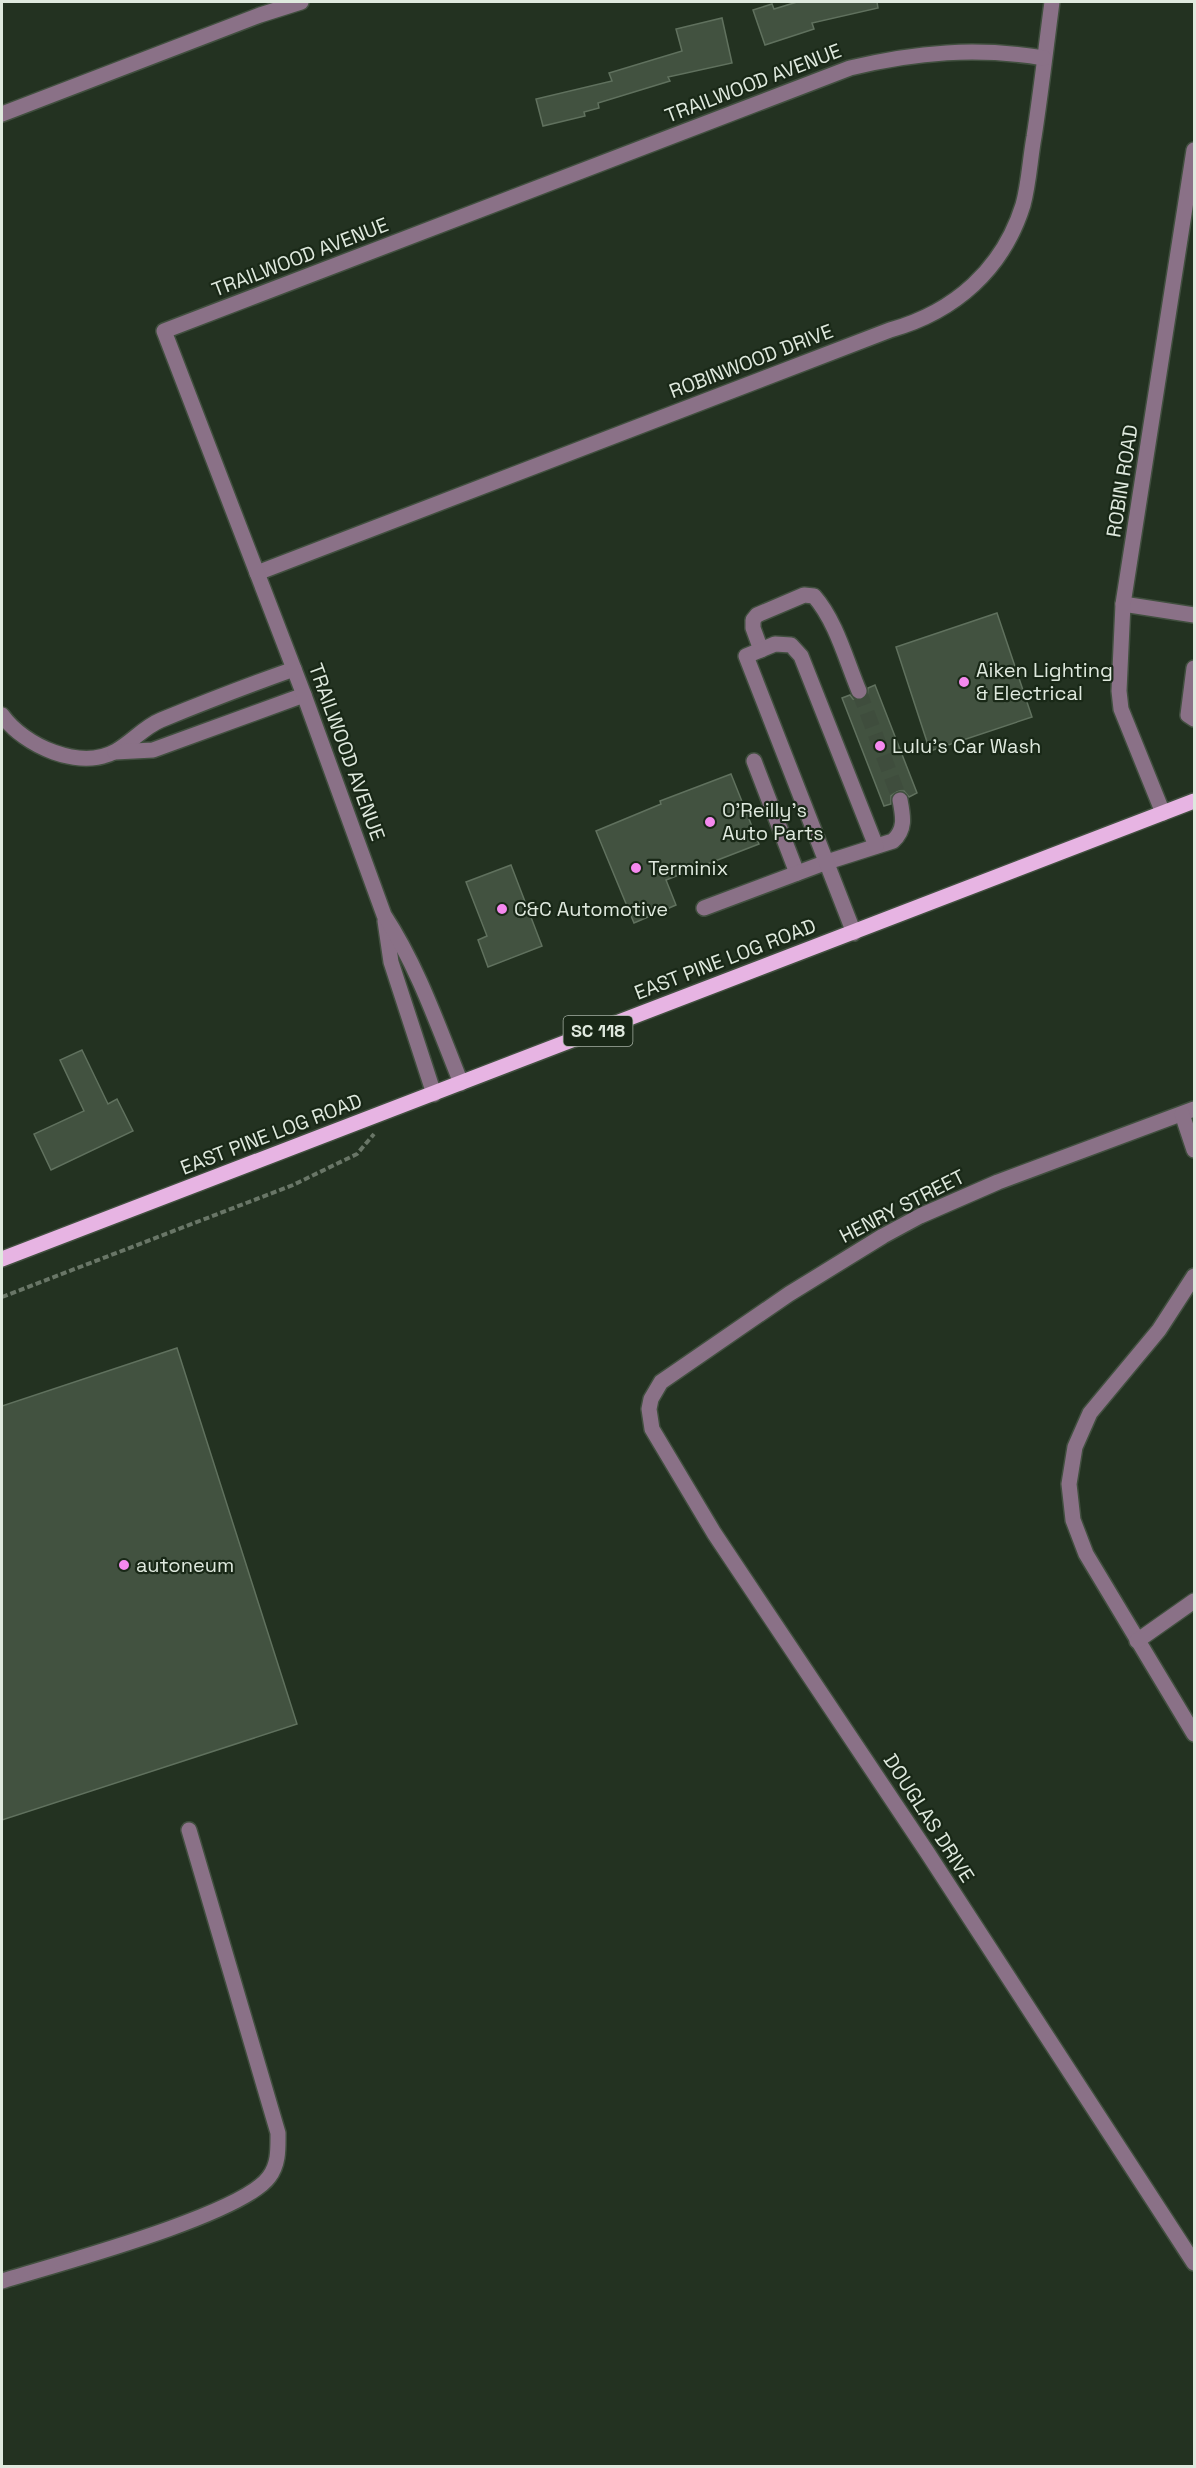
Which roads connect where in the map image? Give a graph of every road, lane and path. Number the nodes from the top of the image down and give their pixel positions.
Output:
1 (301, 2) edge
2 (1052, 2) edge
3 (1044, 58) junction
4 (2, 114) edge
5 (1194, 150) edge
6 (257, 573) junction
7 (1123, 604) junction
8 (1194, 615) edge
9 (761, 650) junction
10 (1194, 668) edge
11 (294, 669) junction
12 (859, 692) tunnel mouth
13 (304, 695) junction
14 (2, 716) edge
15 (1194, 719) edge
16 (115, 752) junction
17 (754, 761) dead end
18 (900, 800) tunnel mouth
19 (1194, 801) edge
20 (1163, 813) junction
21 (876, 846) junction
22 (827, 862) junction
23 (797, 873) junction
24 (704, 908) dead end
25 (384, 915) junction
26 (854, 933) junction
27 (461, 1083) junction
28 (434, 1094) junction
29 (1188, 1112) edge
30 (377, 1131) dead end
31 (1194, 1149) edge
32 (2, 1259) edge
33 (1194, 1276) edge
34 (2, 1297) edge
35 (655, 1390) joint
36 (1194, 1601) edge
37 (1137, 1641) junction
38 (1194, 1734) edge
39 (189, 1830) dead end
40 (1194, 2263) edge
41 (2, 2281) edge

1 - 4 street
2 - 3 street, ROBINWOOD DRIVE
3 - 6 street, ROBINWOOD DRIVE
3 - 6 street, TRAILWOOD AVENUE
5 - 7 street, ROBIN ROAD
6 - 11 street, TRAILWOOD AVENUE
7 - 8 street
7 - 20 street, ROBIN ROAD
9 - 12 street
9 - 21 street
9 - 22 street
10 - 15 street
11 - 13 street, TRAILWOOD AVENUE
11 - 16 street
13 - 16 street
13 - 25 street, TRAILWOOD AVENUE
14 - 16 street
17 - 23 street
18 - 21 street
19 - 20 main road, EAST PINE LOG ROAD / SC 118
20 - 26 main road, EAST PINE LOG ROAD / SC 118
21 - 22 street
22 - 23 street
22 - 26 street
23 - 24 street
25 - 27 street, TRAILWOOD AVENUE
25 - 28 street, TRAILWOOD AVENUE
26 - 27 main road, EAST PINE LOG ROAD / SC 118
27 - 28 main road, EAST PINE LOG ROAD / SC 118
28 - 32 main road, EAST PINE LOG ROAD / SC 118
29 - 31 street
29 - 35 street, HENRY STREET
30 - 34 path
33 - 37 street
35 - 40 street, DOUGLAS DRIVE
36 - 37 street
37 - 38 street
39 - 41 street

